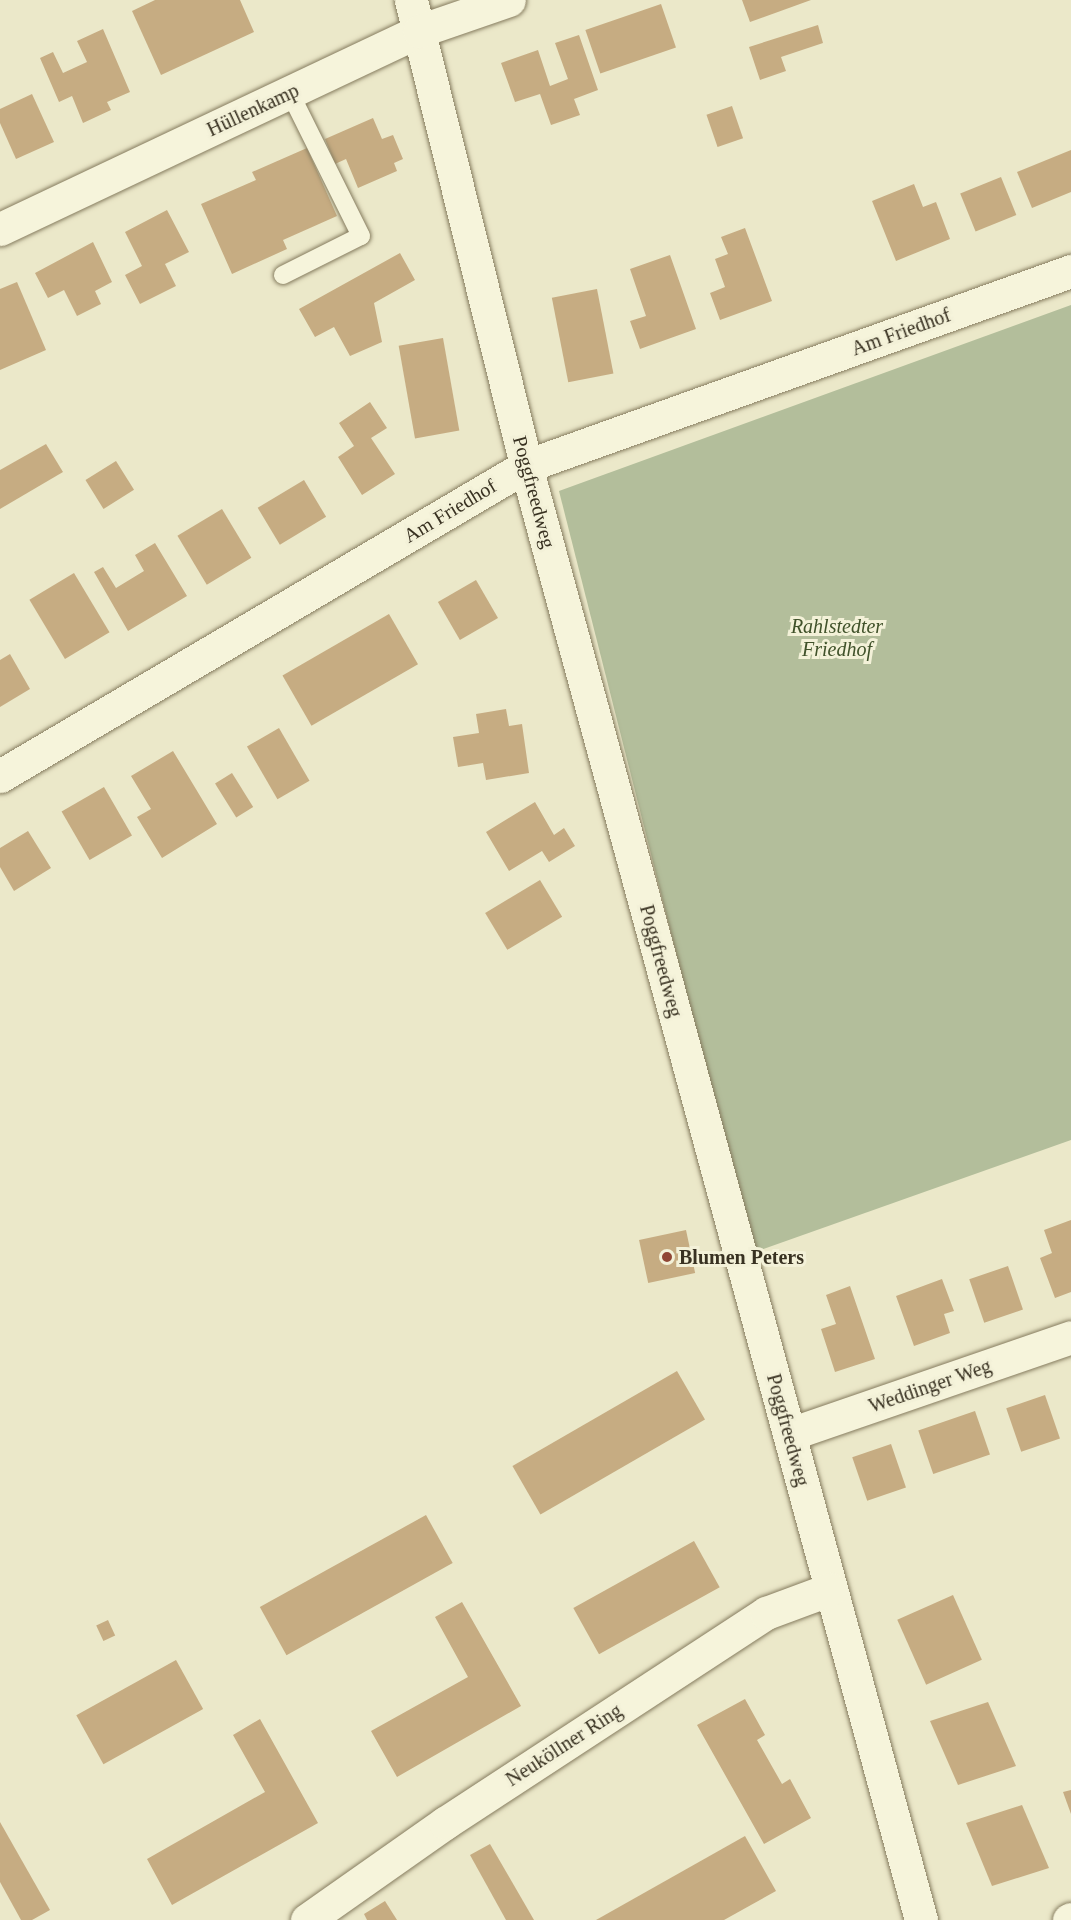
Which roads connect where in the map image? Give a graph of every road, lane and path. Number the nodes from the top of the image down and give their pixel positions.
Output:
1 (411, 0) edge
2 (509, 0) edge
3 (419, 31) junction
4 (290, 93) junction
5 (0, 229) edge
6 (1071, 271) edge
7 (283, 275) dead end
8 (526, 466) junction
9 (0, 776) edge
10 (1071, 1337) edge
11 (789, 1434) junction
12 (831, 1589) junction
13 (307, 1920) edge
14 (921, 1920) edge

1 - 3 street, Poggfreedweg
2 - 3 street, Hüllenkamp
3 - 4 street, Hüllenkamp
3 - 8 street, Poggfreedweg
4 - 5 street, Hüllenkamp
4 - 7 lane
6 - 8 street, Am Friedhof
8 - 9 street, Am Friedhof
8 - 11 street, Poggfreedweg
10 - 11 street, Weddinger Weg
11 - 12 street, Poggfreedweg
12 - 13 street, Neuköllner Ring
12 - 14 street, Poggfreedweg

